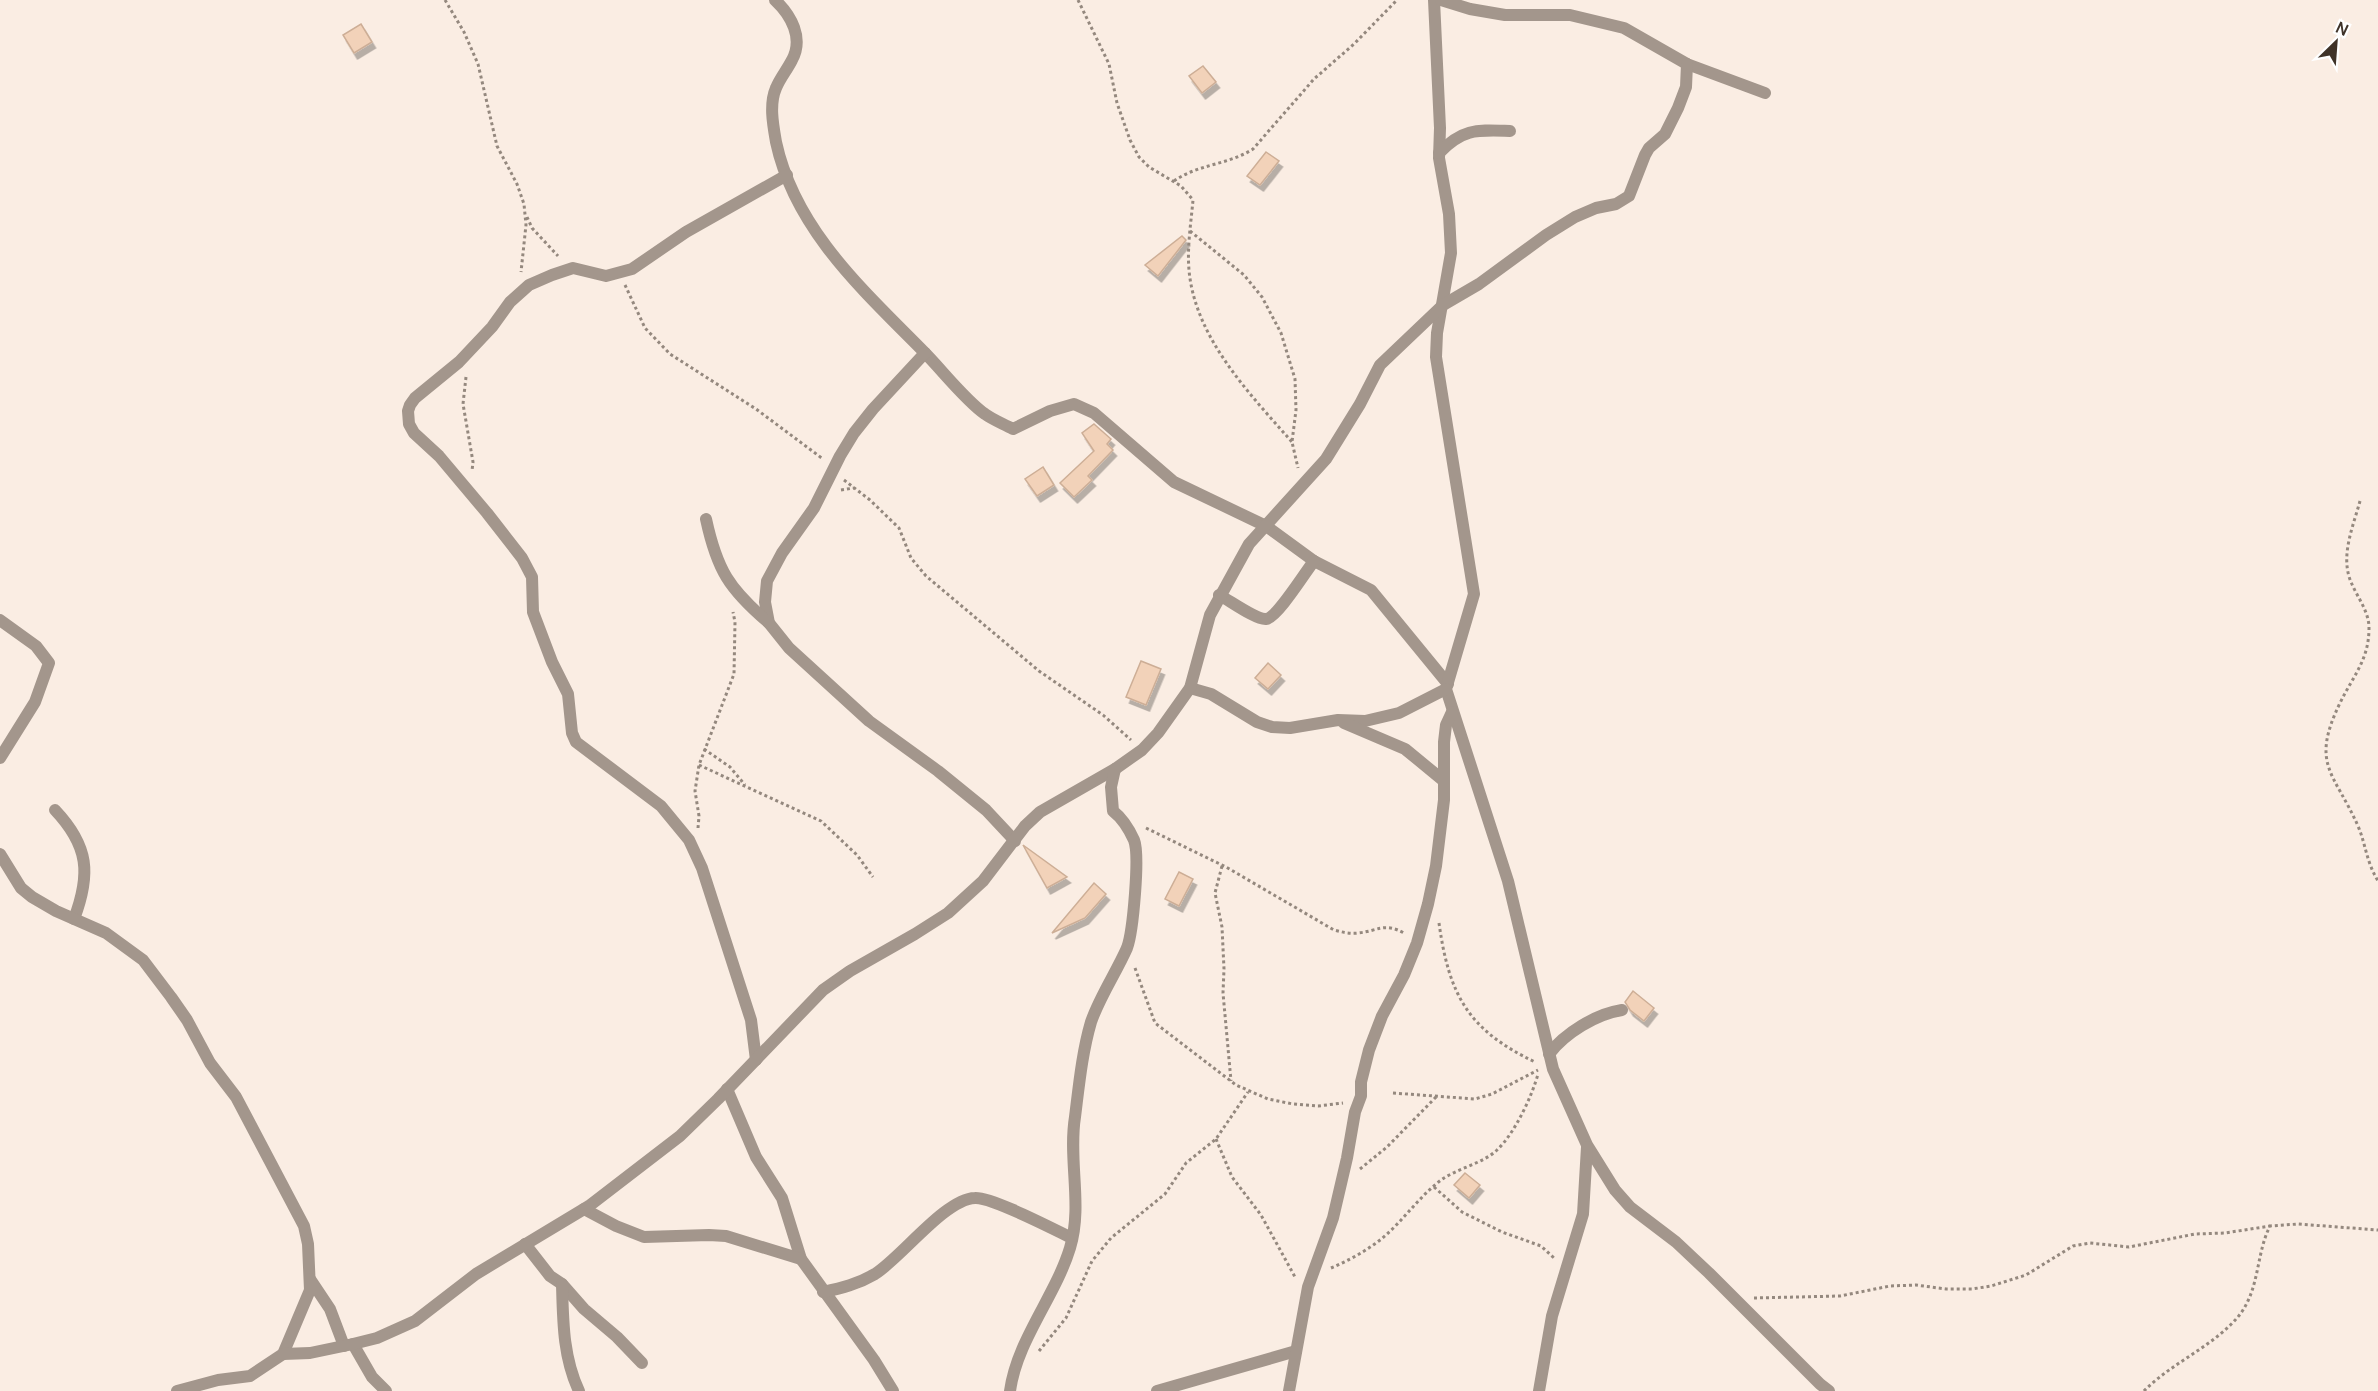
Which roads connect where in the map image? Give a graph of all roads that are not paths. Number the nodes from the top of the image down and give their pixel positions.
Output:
1 (775, 0) edge
2 (1434, 0) edge
3 (1442, 0) edge
4 (1687, 64) junction
5 (1765, 93) dead end
6 (1509, 131) dead end
7 (1439, 153) junction
8 (787, 175) junction
9 (1443, 305) junction
10 (925, 353) junction
11 (706, 519) dead end
12 (1266, 526) junction
13 (1314, 561) junction
14 (1219, 595) junction
15 (0, 620) edge
16 (769, 623) junction
17 (1447, 687) junction
18 (1190, 688) junction
19 (1452, 712) junction
20 (1338, 720) junction
21 (0, 758) edge
22 (1115, 769) junction
23 (1444, 781) junction
24 (55, 810) dead end
25 (1015, 840) junction
26 (0, 854) edge
27 (74, 919) junction
28 (1622, 1010) dead end
29 (1549, 1054) junction
30 (756, 1060) junction
31 (728, 1089) junction
32 (1587, 1145) junction
33 (584, 1209) junction
34 (1072, 1238) junction
35 (525, 1244) junction
36 (801, 1259) junction
37 (310, 1279) junction
38 (562, 1284) junction
39 (823, 1292) junction
40 (349, 1345) junction
41 (1296, 1351) junction
42 (284, 1354) junction
43 (642, 1363) dead end
44 (177, 1391) edge
45 (386, 1391) edge
46 (579, 1391) edge
47 (893, 1391) edge
48 (1010, 1391) edge
49 (1157, 1391) edge
50 (1289, 1391) edge
51 (1539, 1391) edge
52 (1829, 1391) edge

1 - 8 street
2 - 7 street
3 - 4 street
4 - 5 street
4 - 9 street
6 - 7 street
7 - 9 street
8 - 10 street
8 - 30 street
9 - 12 street
9 - 17 street
10 - 12 street
10 - 16 street
11 - 16 street
12 - 13 street
12 - 14 street
13 - 14 street
13 - 17 street
14 - 18 street
15 - 21 street
16 - 25 street
17 - 19 street
17 - 20 street
18 - 20 street
18 - 22 street
19 - 23 street
19 - 29 street
20 - 23 street
22 - 25 street
22 - 34 street
23 - 41 street
24 - 27 street
25 - 30 street
26 - 27 street
27 - 37 street
28 - 29 street
29 - 32 street
30 - 31 street
31 - 33 street
31 - 36 street
32 - 51 street
32 - 52 street
33 - 35 street
33 - 36 street
34 - 39 street
34 - 48 street
35 - 38 street
35 - 40 street
36 - 39 street
37 - 40 street
37 - 42 street
38 - 43 street
38 - 46 street
39 - 47 street
40 - 42 street
40 - 45 street
41 - 49 street
41 - 50 street
42 - 44 street

